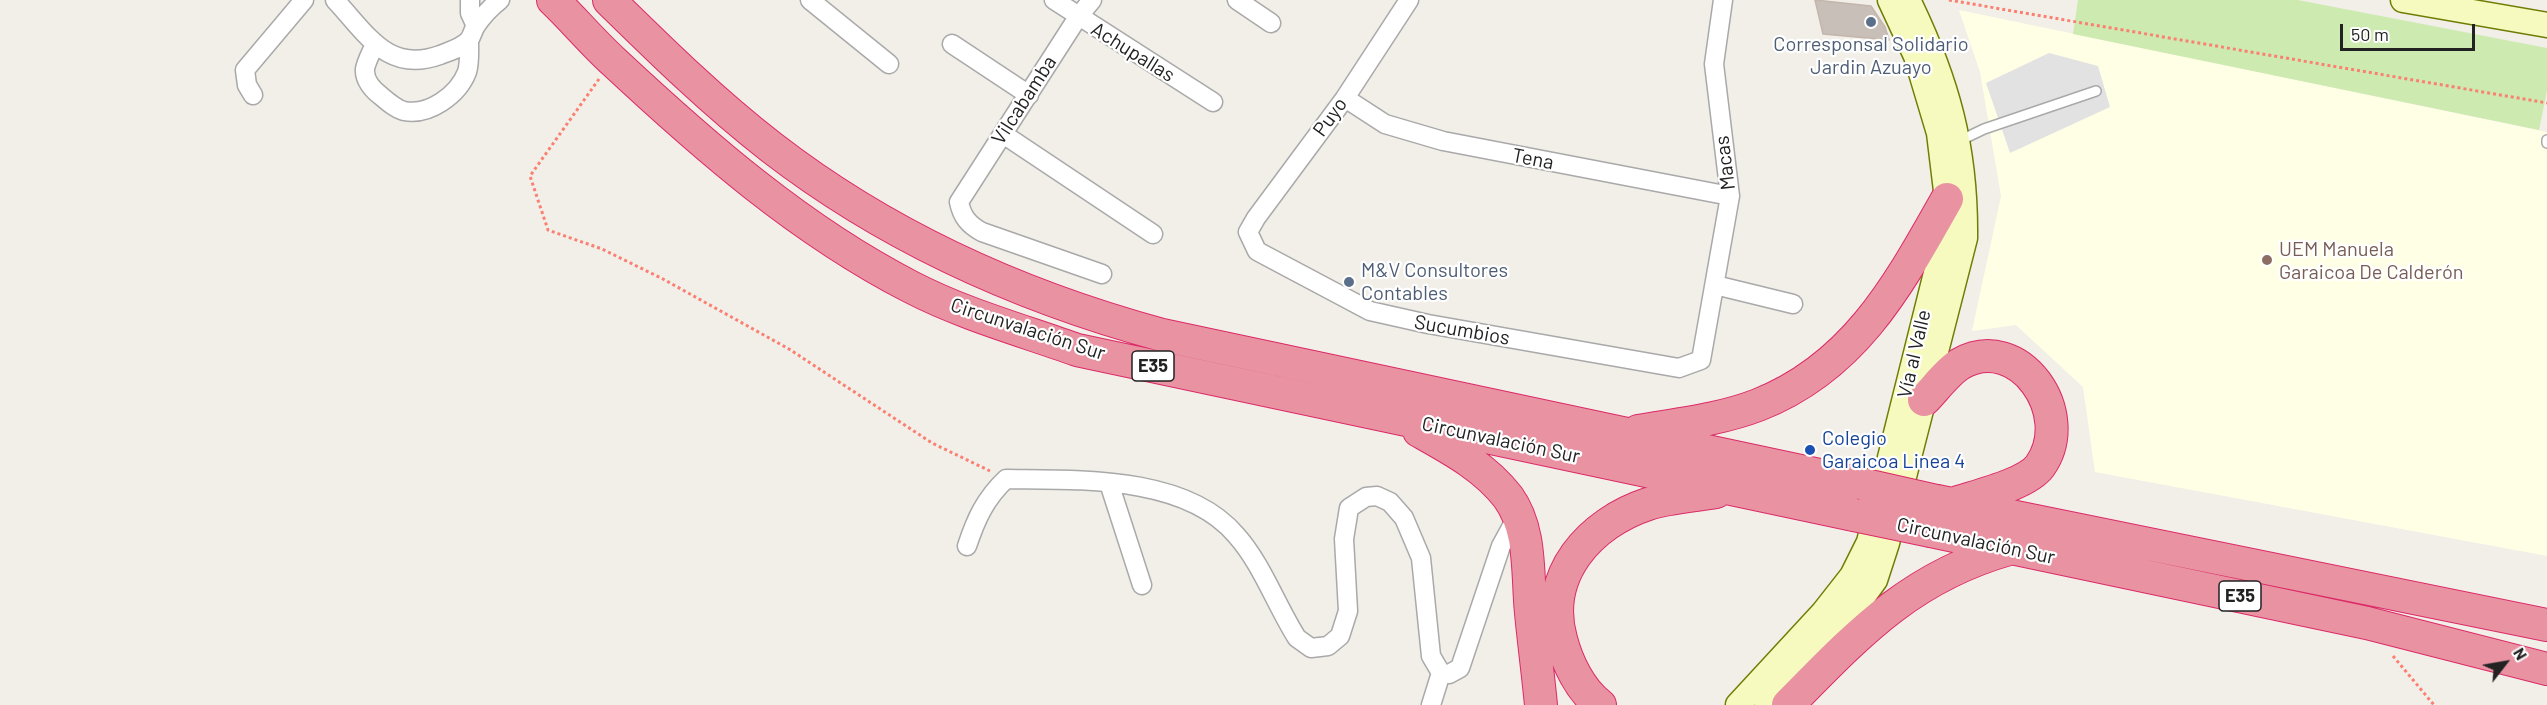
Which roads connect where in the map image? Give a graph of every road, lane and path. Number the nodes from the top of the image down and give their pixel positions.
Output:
1 (304, 0) edge
2 (335, 0) edge
3 (470, 0) edge
4 (500, 0) edge
5 (553, 0) edge
6 (609, 0) edge
7 (810, 0) edge
8 (1054, 0) edge
9 (1092, 0) edge
10 (1237, 0) edge
11 (1409, 0) edge
12 (1723, 0) edge
13 (1890, 0) edge
14 (1908, 0) edge
15 (1949, 0) edge
16 (2403, 0) edge
17 (1078, 17) junction
18 (1272, 23) dead end
19 (2547, 25) edge
20 (472, 33) junction
21 (375, 44) junction
22 (952, 44) dead end
23 (612, 60) junction
24 (889, 64) dead end
25 (2096, 91) dead end
26 (253, 95) dead end
27 (1029, 95) junction
28 (1345, 98) junction
29 (1213, 102) dead end
30 (2547, 103) edge
31 (1003, 134) junction
32 (1959, 141) junction
33 (1730, 196) junction
34 (1947, 199) junction
35 (1248, 232) joint
36 (1153, 234) dead end
37 (1102, 274) dead end
38 (1715, 285) junction
39 (1793, 304) dead end
40 (1701, 360) joint
41 (1924, 400) junction
42 (1395, 417) junction
43 (1620, 433) junction
44 (1006, 479) junction
45 (1109, 483) junction
46 (1735, 489) junction
47 (1945, 502) junction
48 (1518, 515) junction
49 (967, 546) dead end
50 (2012, 548) junction
51 (1142, 585) dead end
52 (2547, 625) edge
53 (2389, 651) dead end
54 (2547, 669) edge
55 (1442, 673) junction
56 (1431, 705) edge
57 (1541, 705) edge
58 (1600, 705) edge
59 (1738, 705) edge
60 (1767, 705) edge
61 (1788, 705) edge
62 (2434, 705) edge

1 - 26 street
2 - 21 street
3 - 20 street
4 - 20 street
5 - 23 highway, Circunvalación Sur / E35
6 - 43 highway, Circunvalación Sur / E35
7 - 24 street
8 - 17 street, Achupallas
9 - 17 street, Vilcabamba
10 - 18 street
11 - 28 street, Puyo
12 - 33 street, Macas
13 - 34 main road, Vía al Valle
14 - 32 main road, Vía al Valle
15 - 30 path
16 - 19 main road
17 - 27 street, Vilcabamba
17 - 29 street, Achupallas
20 - 21 street
20 - 21 street
22 - 27 street
23 - 42 highway, Circunvalación Sur / E35
23 - 44 path
25 - 32 lane
27 - 31 street, Vilcabamba
28 - 33 street, Tena
28 - 35 street, Puyo
31 - 36 street
31 - 37 street, Vilcabamba
32 - 41 main road, Vía al Valle
33 - 38 street, Macas
34 - 43 highway
34 - 59 main road, Vía al Valle
35 - 40 street, Sucumbios
38 - 39 street
38 - 40 street, Macas
41 - 47 highway
41 - 60 main road, Vía al Valle
42 - 46 highway, Circunvalación Sur / E35
42 - 48 highway
43 - 47 highway, Circunvalación Sur / E35, bridge
44 - 45 street
44 - 49 street
45 - 51 street
45 - 55 street
46 - 50 highway, Circunvalación Sur / E35, bridge
46 - 58 highway
47 - 52 highway, Circunvalación Sur / E35
48 - 55 street
48 - 57 highway
50 - 54 highway, Circunvalación Sur / E35
50 - 61 highway
53 - 62 path
55 - 56 street

